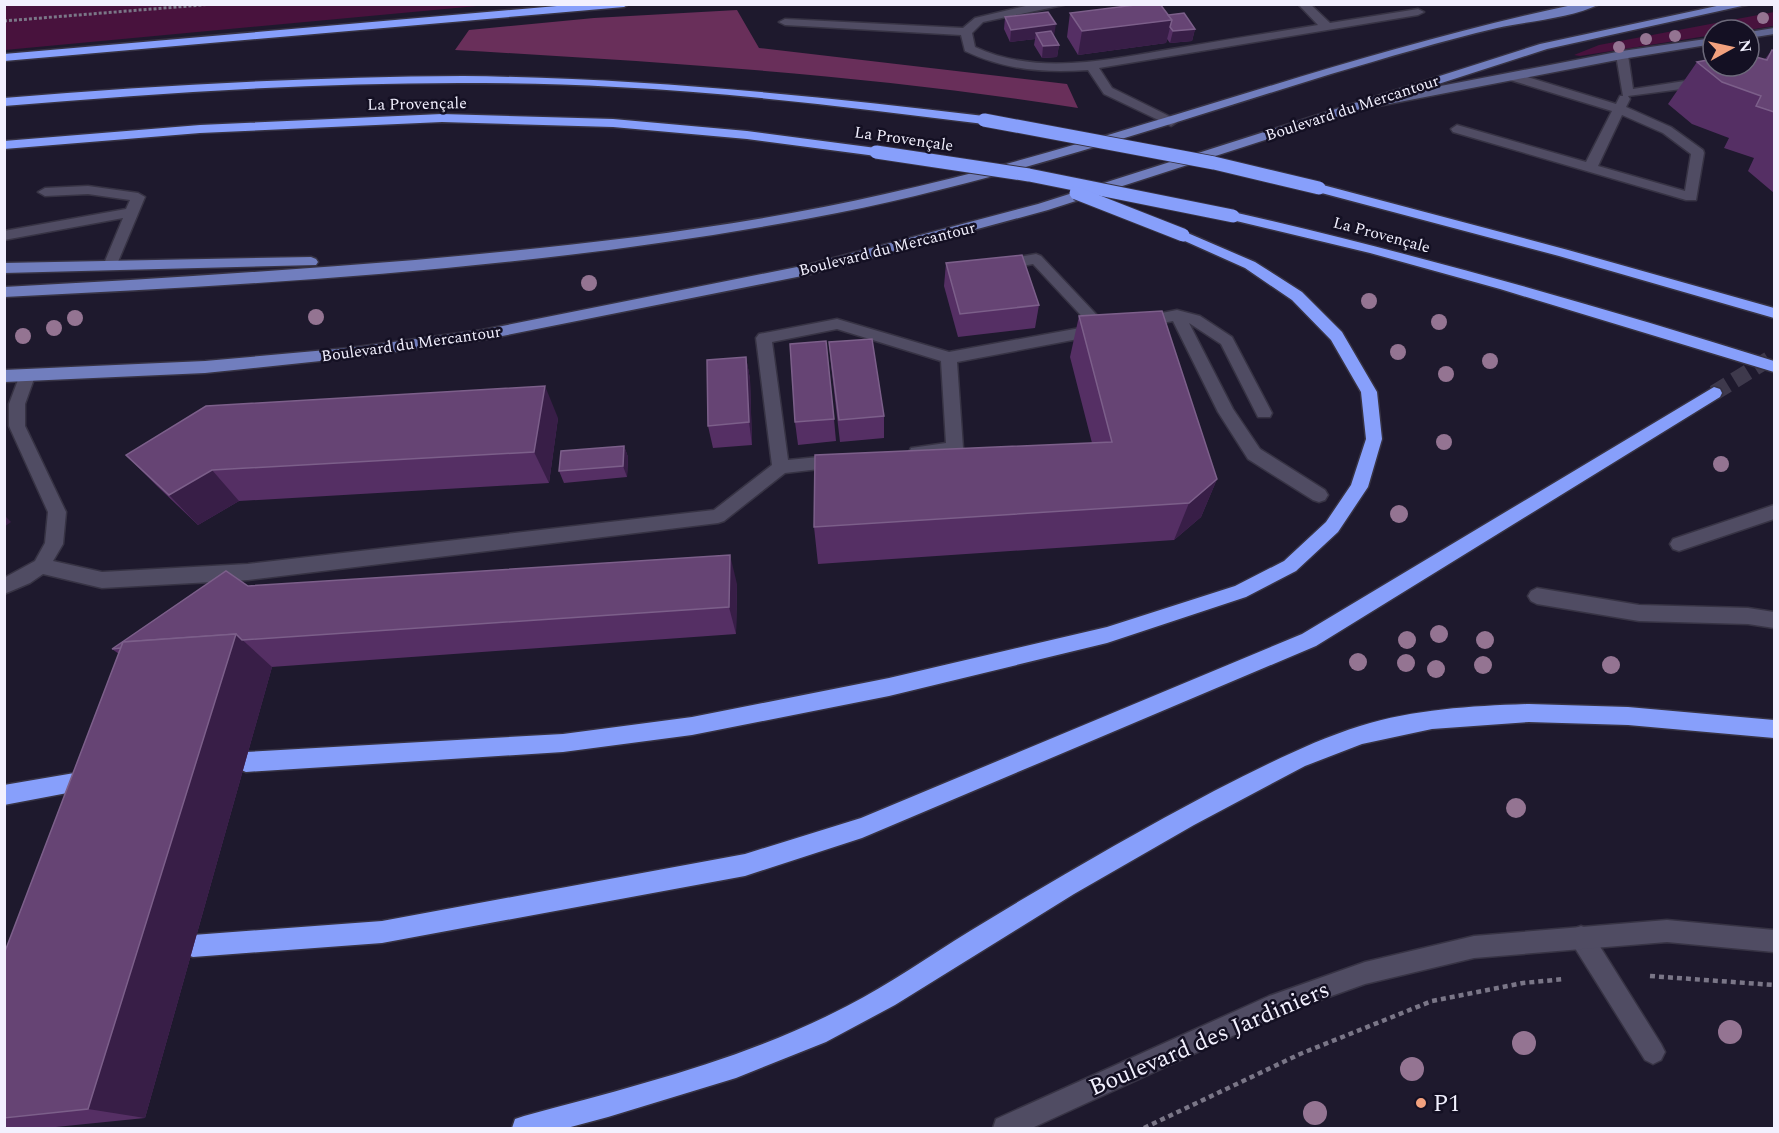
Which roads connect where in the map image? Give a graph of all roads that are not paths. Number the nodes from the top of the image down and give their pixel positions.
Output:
1 (624, 4) edge
2 (1063, 4) edge
3 (1303, 4) edge
4 (1595, 4) edge
5 (1746, 4) edge
6 (1418, 12) dead end
7 (785, 22) dead end
8 (1326, 27) junction
9 (966, 32) junction
10 (1701, 43) edge
11 (1622, 55) junction
12 (4, 58) edge
13 (1091, 66) junction
14 (1514, 77) junction
15 (1718, 80) edge
16 (1627, 93) junction
17 (4, 102) edge
18 (1344, 109) junction
19 (1620, 109) junction
20 (1171, 122) junction
21 (1457, 129) dead end
22 (4, 145) edge
23 (1590, 168) junction
24 (1029, 175) junction
25 (45, 192) dead end
26 (132, 212) junction
27 (4, 236) edge
28 (478, 260) junction
29 (110, 266) junction
30 (990, 267) edge
31 (4, 268) edge
32 (4, 292) edge
33 (1774, 313) edge
34 (1177, 315) junction
35 (1102, 329) junction
36 (949, 358) junction
37 (1774, 367) edge
38 (4, 376) edge
39 (27, 376) junction
40 (1714, 393) tunnel mouth
41 (1264, 413) dead end
42 (897, 454) edge
43 (851, 459) edge
44 (781, 467) junction
45 (1319, 495) dead end
46 (1774, 512) edge
47 (1679, 544) dead end
48 (41, 566) junction
49 (4, 587) edge
50 (1537, 596) dead end
51 (1774, 620) edge
52 (1774, 729) edge
53 (246, 762) dead end
54 (109, 777) edge
55 (4, 795) edge
56 (1581, 937) junction
57 (1774, 941) edge
58 (193, 946) dead end
59 (1653, 1052) dead end
60 (524, 1128) edge
61 (1005, 1128) edge

1 - 12 highway
2 - 9 street
3 - 8 street
4 - 20 main road, Boulevard du Mercantour
5 - 18 main road, Boulevard du Mercantour
6 - 8 street
7 - 9 street
8 - 13 street
9 - 13 street
10 - 11 street
11 - 14 street
11 - 16 street
13 - 20 street
14 - 18 street
14 - 19 street
15 - 16 street
16 - 19 street
17 - 33 highway, La Provençale, bridge
18 - 39 main road, Boulevard du Mercantour
19 - 23 street
19 - 23 street
20 - 28 main road, Boulevard du Mercantour
21 - 23 street
22 - 24 highway, La Provençale, bridge
24 - 37 highway, La Provençale, bridge
24 - 53 highway, bridge
25 - 26 street
26 - 27 street
26 - 29 street
28 - 29 main road
28 - 32 main road, Boulevard du Mercantour
29 - 31 main road
30 - 35 street
34 - 35 street
34 - 41 street
34 - 45 street
35 - 36 street
36 - 42 street
36 - 44 street
38 - 39 main road, Boulevard du Mercantour
39 - 48 street
40 - 58 highway
43 - 44 street
44 - 48 street
46 - 47 street
48 - 49 street
50 - 51 street
52 - 60 highway
54 - 55 highway
56 - 57 street, Boulevard des Jardiniers
56 - 59 street
56 - 61 street, Boulevard des Jardiniers

